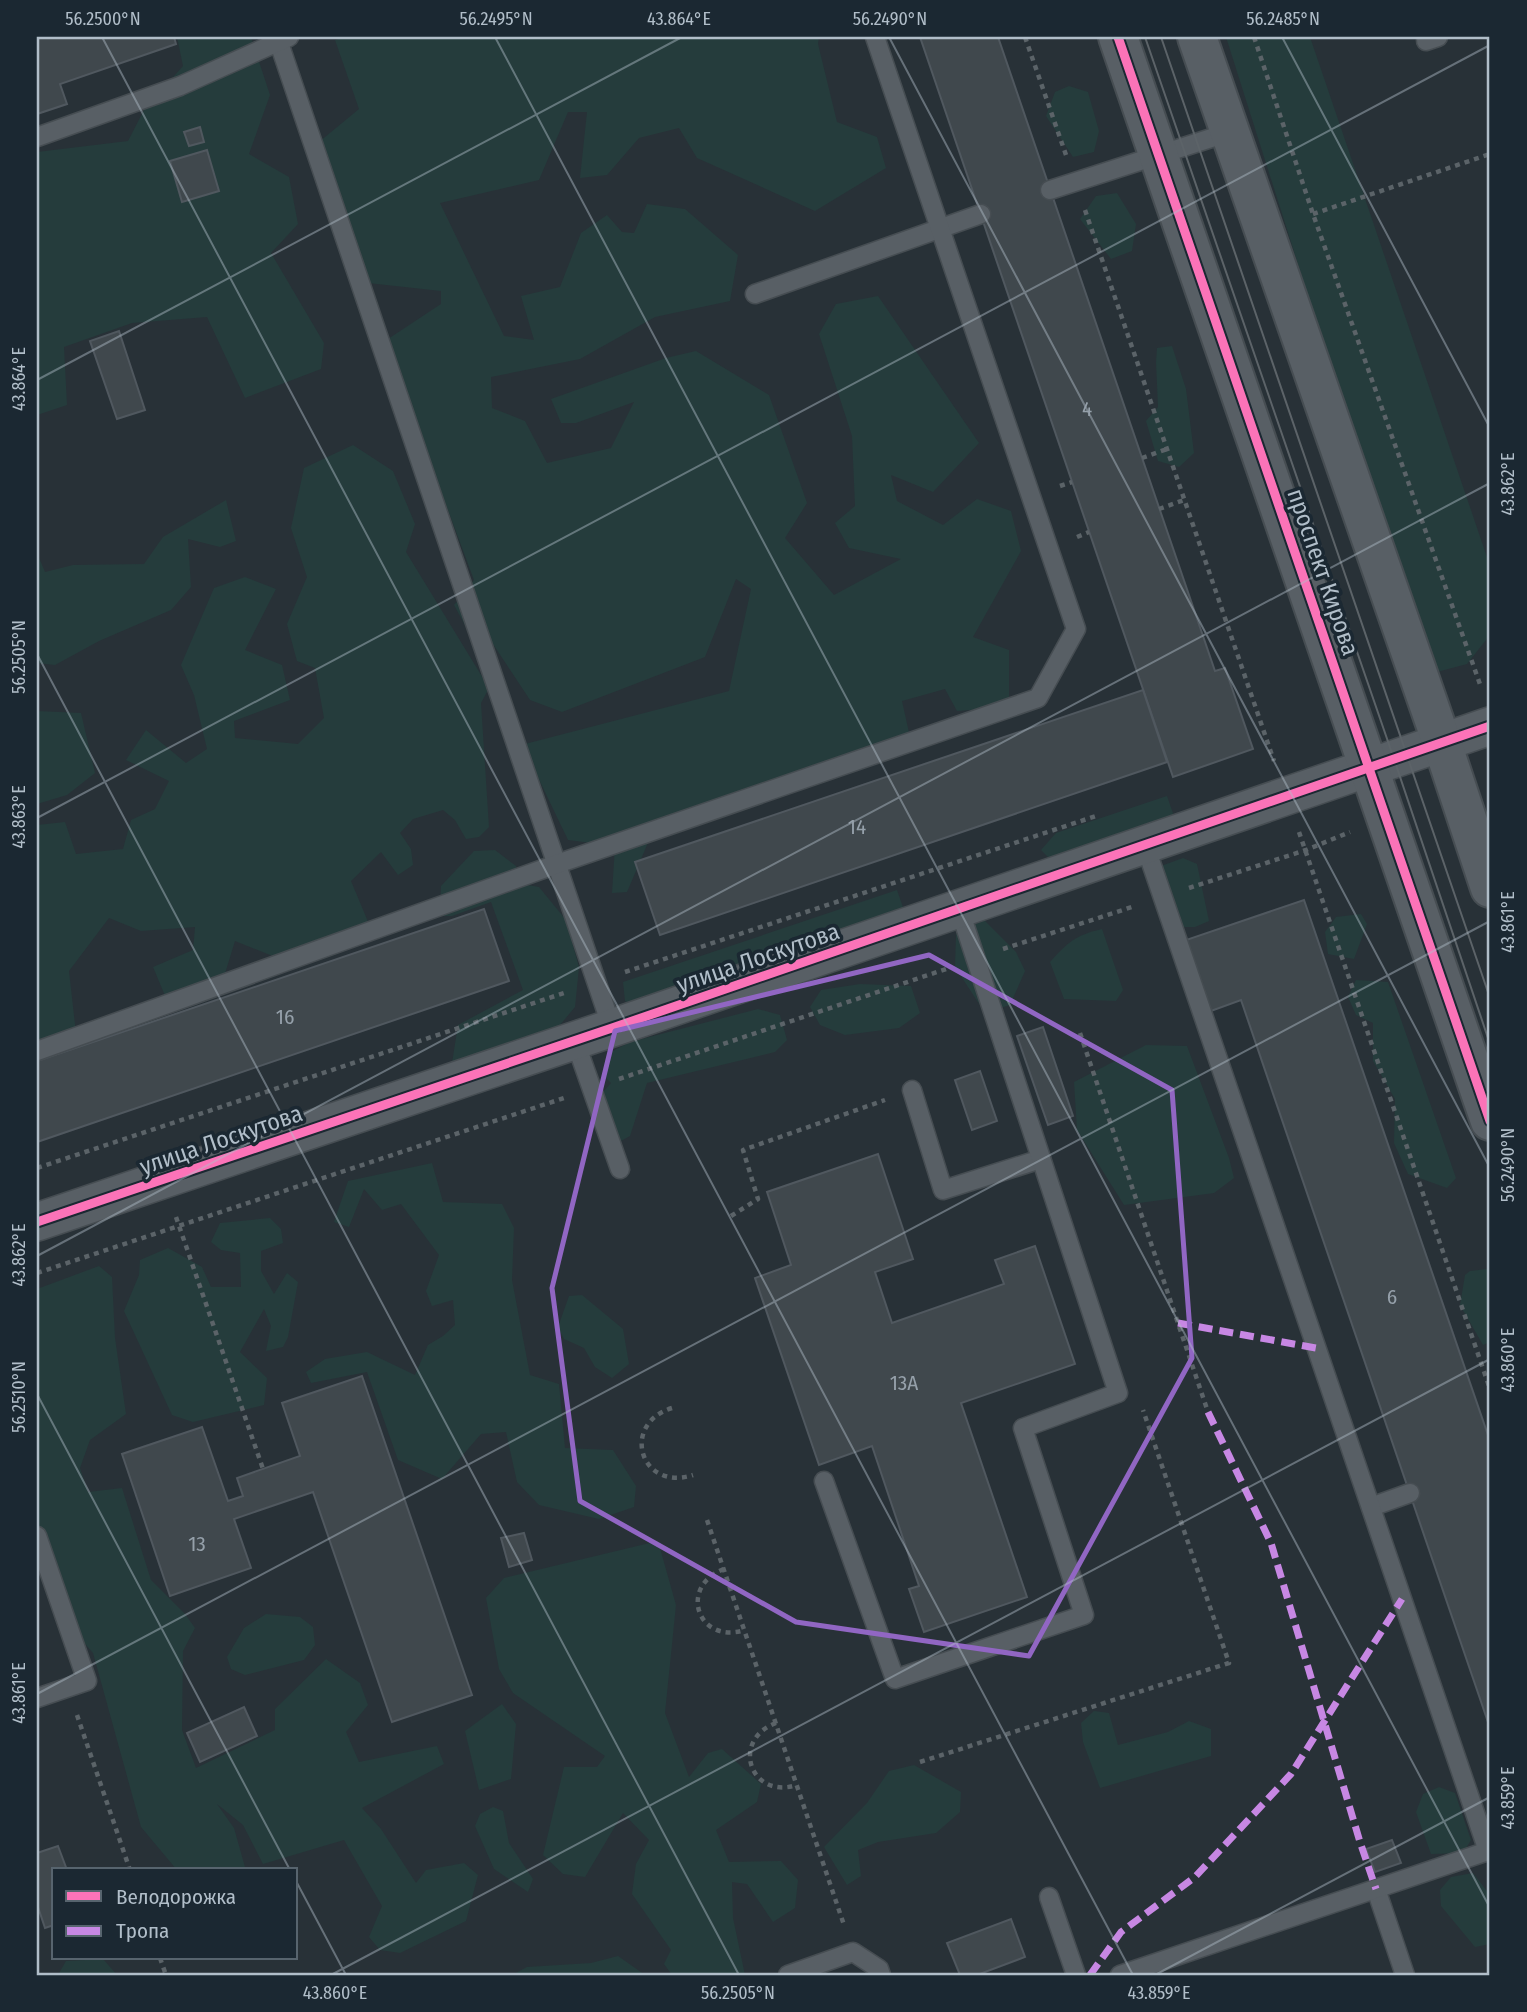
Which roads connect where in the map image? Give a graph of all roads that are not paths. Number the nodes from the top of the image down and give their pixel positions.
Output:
1 (875, 37) edge
2 (1118, 37) edge
3 (1197, 37) edge
4 (282, 38) edge
5 (1230, 132) junction
6 (37, 137) edge
7 (1159, 155) junction
8 (1050, 190) dead end
9 (981, 214) dead end
10 (939, 228) junction
11 (755, 294) dead end
12 (1487, 711) edge
13 (1442, 743) junction
14 (1370, 768) junction
15 (1145, 845) junction
16 (557, 864) junction
17 (1490, 888) edge
18 (959, 908) junction
19 (612, 1028) junction
20 (575, 1041) junction
21 (37, 1051) edge
22 (912, 1090) road end
23 (1490, 1121) edge
24 (1041, 1159) junction
25 (620, 1169) dead end
26 (37, 1222) edge
27 (824, 1481) dead end
28 (1410, 1493) dead end
29 (1371, 1507) junction
30 (37, 1535) edge
31 (37, 1698) edge
32 (1489, 1855) edge
33 (1376, 1889) junction
34 (1049, 1897) dead end
35 (788, 1975) edge
36 (881, 1975) edge
37 (1076, 1975) edge
38 (1120, 1975) edge
39 (1405, 1975) edge

1 - 10 lane
2 - 7 street, проспект Кирова
3 - 5 street
4 - 6 lane
4 - 16 lane
5 - 7 lane
5 - 13 street
7 - 8 lane
7 - 14 street, проспект Кирова
9 - 10 lane
10 - 11 lane
10 - 16 lane
12 - 13 street, улица Лоскутова
13 - 14 street, улица Лоскутова
13 - 17 street
14 - 15 street, улица Лоскутова
14 - 23 street, проспект Кирова
15 - 18 street, улица Лоскутова
15 - 29 lane
16 - 19 lane
16 - 21 lane
18 - 19 street, улица Лоскутова
18 - 24 lane
19 - 20 street, улица Лоскутова
20 - 25 lane
20 - 26 street, улица Лоскутова
22 - 24 lane
24 - 27 lane
28 - 29 lane
29 - 32 lane
30 - 31 lane
32 - 33 lane
33 - 38 lane
33 - 39 lane
34 - 37 lane
35 - 36 lane

